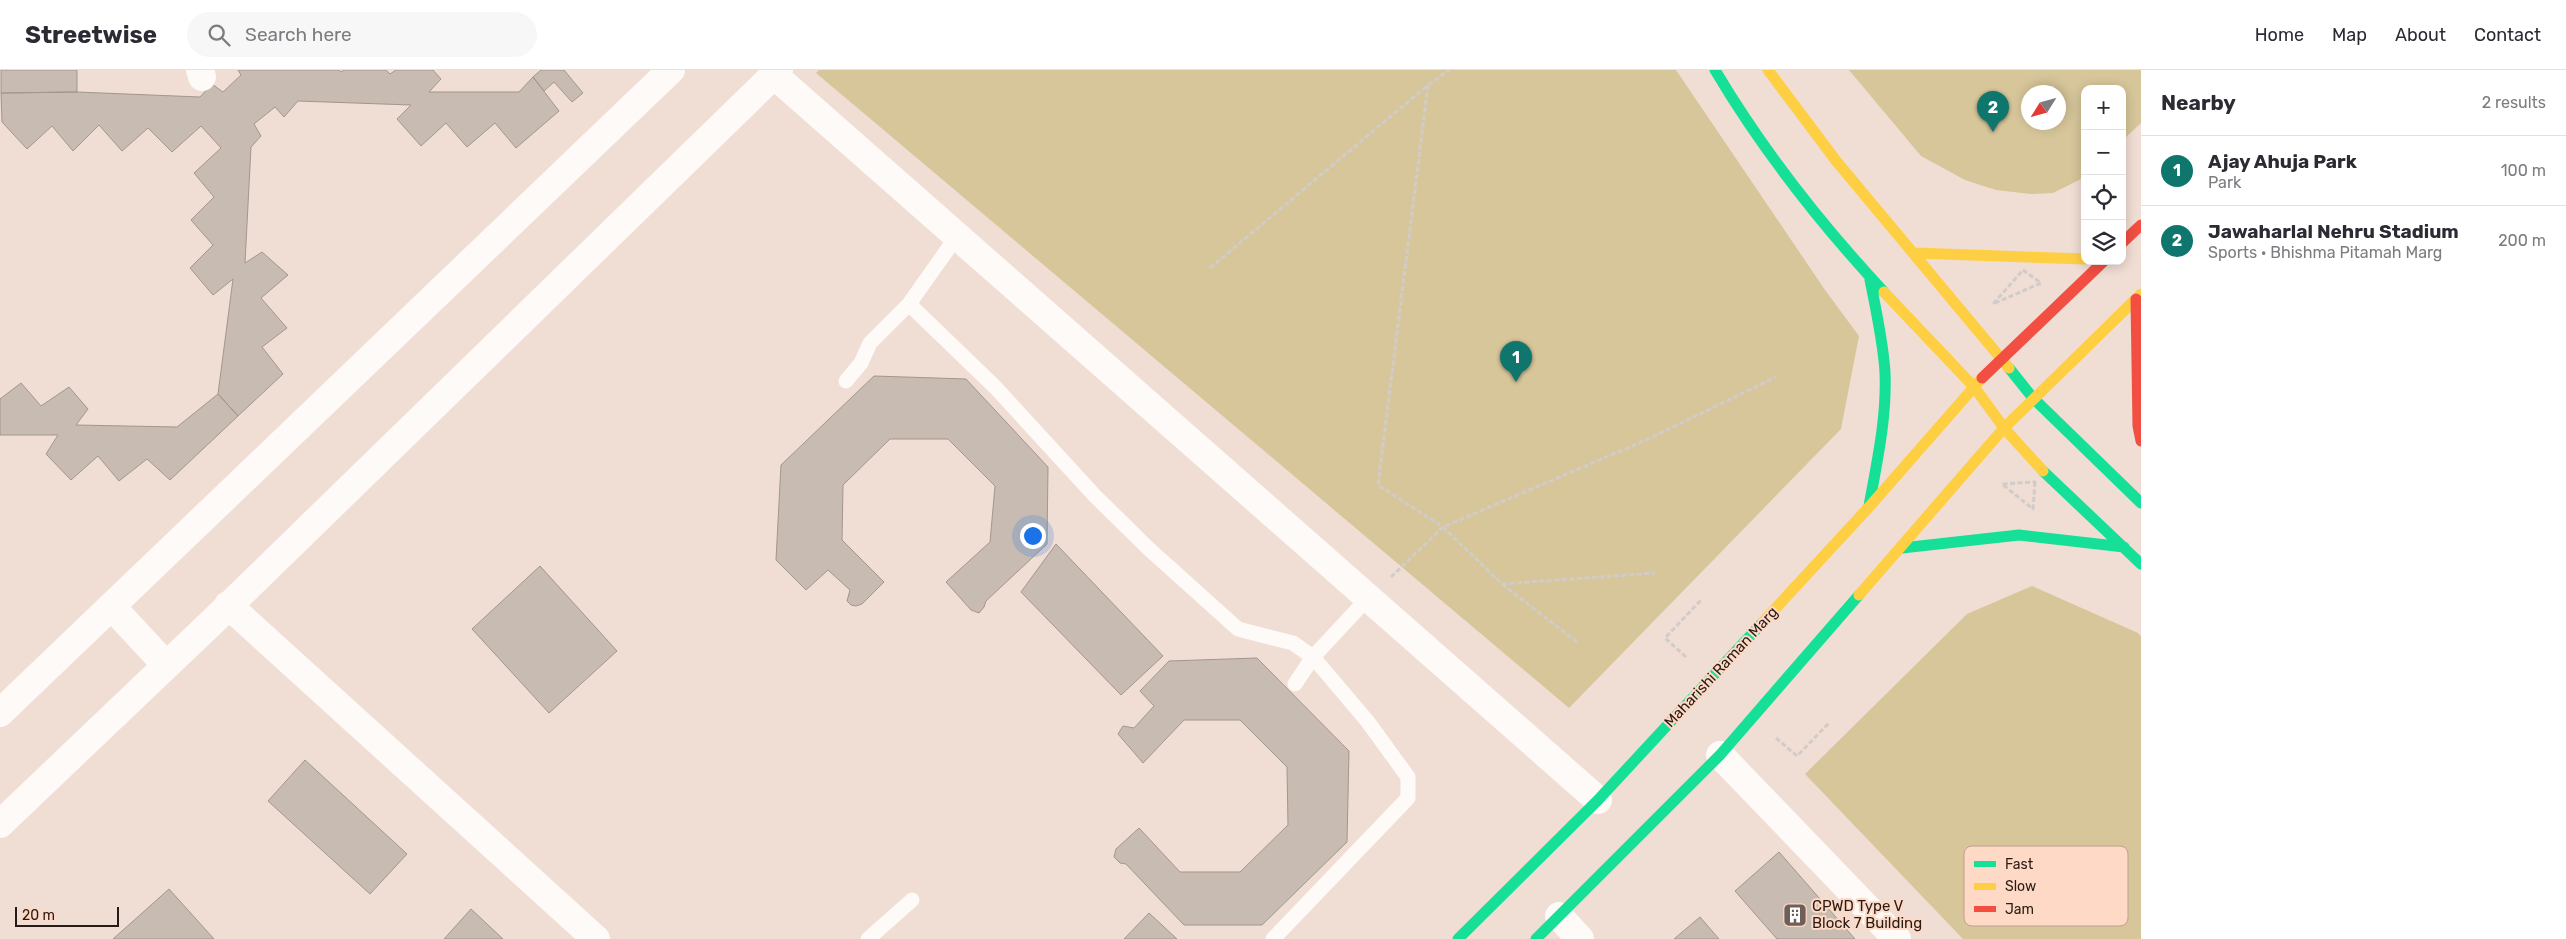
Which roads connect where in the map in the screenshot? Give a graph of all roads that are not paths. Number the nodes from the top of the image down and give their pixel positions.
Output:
1 (671, 70) edge
2 (1715, 70) edge
3 (1768, 70) edge
4 (776, 72) edge
5 (2141, 225) edge
6 (957, 236) junction
7 (2126, 239) edge
8 (1915, 253) junction
9 (2081, 259) edge
10 (2100, 265) edge
11 (1870, 280) junction
12 (2138, 297) edge
13 (909, 304) junction
14 (2000, 359) junction
15 (846, 382) dead end
16 (1973, 386) junction
17 (2033, 398) junction
18 (2004, 428) junction
19 (2141, 440) edge
20 (2141, 503) edge
21 (1869, 507) junction
22 (2124, 547) junction
23 (1902, 548) junction
24 (2141, 564) edge
25 (1368, 598) junction
26 (228, 605) junction
27 (112, 607) junction
28 (1313, 657) junction
29 (166, 665) junction
30 (1295, 684) dead end
31 (0, 713) edge
32 (1720, 755) junction
33 (1598, 800) junction
34 (0, 824) edge
35 (912, 900) dead end
36 (1559, 916) junction
37 (596, 939) edge
38 (868, 939) edge
39 (1273, 939) edge
40 (1458, 939) edge
41 (1536, 939) edge
42 (1580, 939) edge
43 (1897, 939) edge

1 - 27 street
2 - 11 street
3 - 8 street
4 - 6 street
4 - 26 street
5 - 7 street
6 - 13 lane
6 - 25 street
8 - 9 street
8 - 14 street
10 - 14 street, Maharishi Raman Marg
11 - 16 street
11 - 21 street
12 - 17 street
12 - 19 street
13 - 15 lane
13 - 28 lane
14 - 16 street, Maharishi Raman Marg
14 - 17 street
16 - 18 street
16 - 21 street, Maharishi Raman Marg
17 - 18 street
17 - 20 street
18 - 22 street
18 - 23 street
21 - 33 street, Maharishi Raman Marg
22 - 23 street
22 - 24 street
23 - 32 street
25 - 28 lane
25 - 33 street
26 - 29 street
26 - 37 street
27 - 29 street
27 - 31 street
28 - 30 lane
28 - 39 lane
29 - 34 street
32 - 36 street
32 - 43 street
33 - 40 street, Maharishi Raman Marg
35 - 38 lane
36 - 41 street
36 - 42 street

